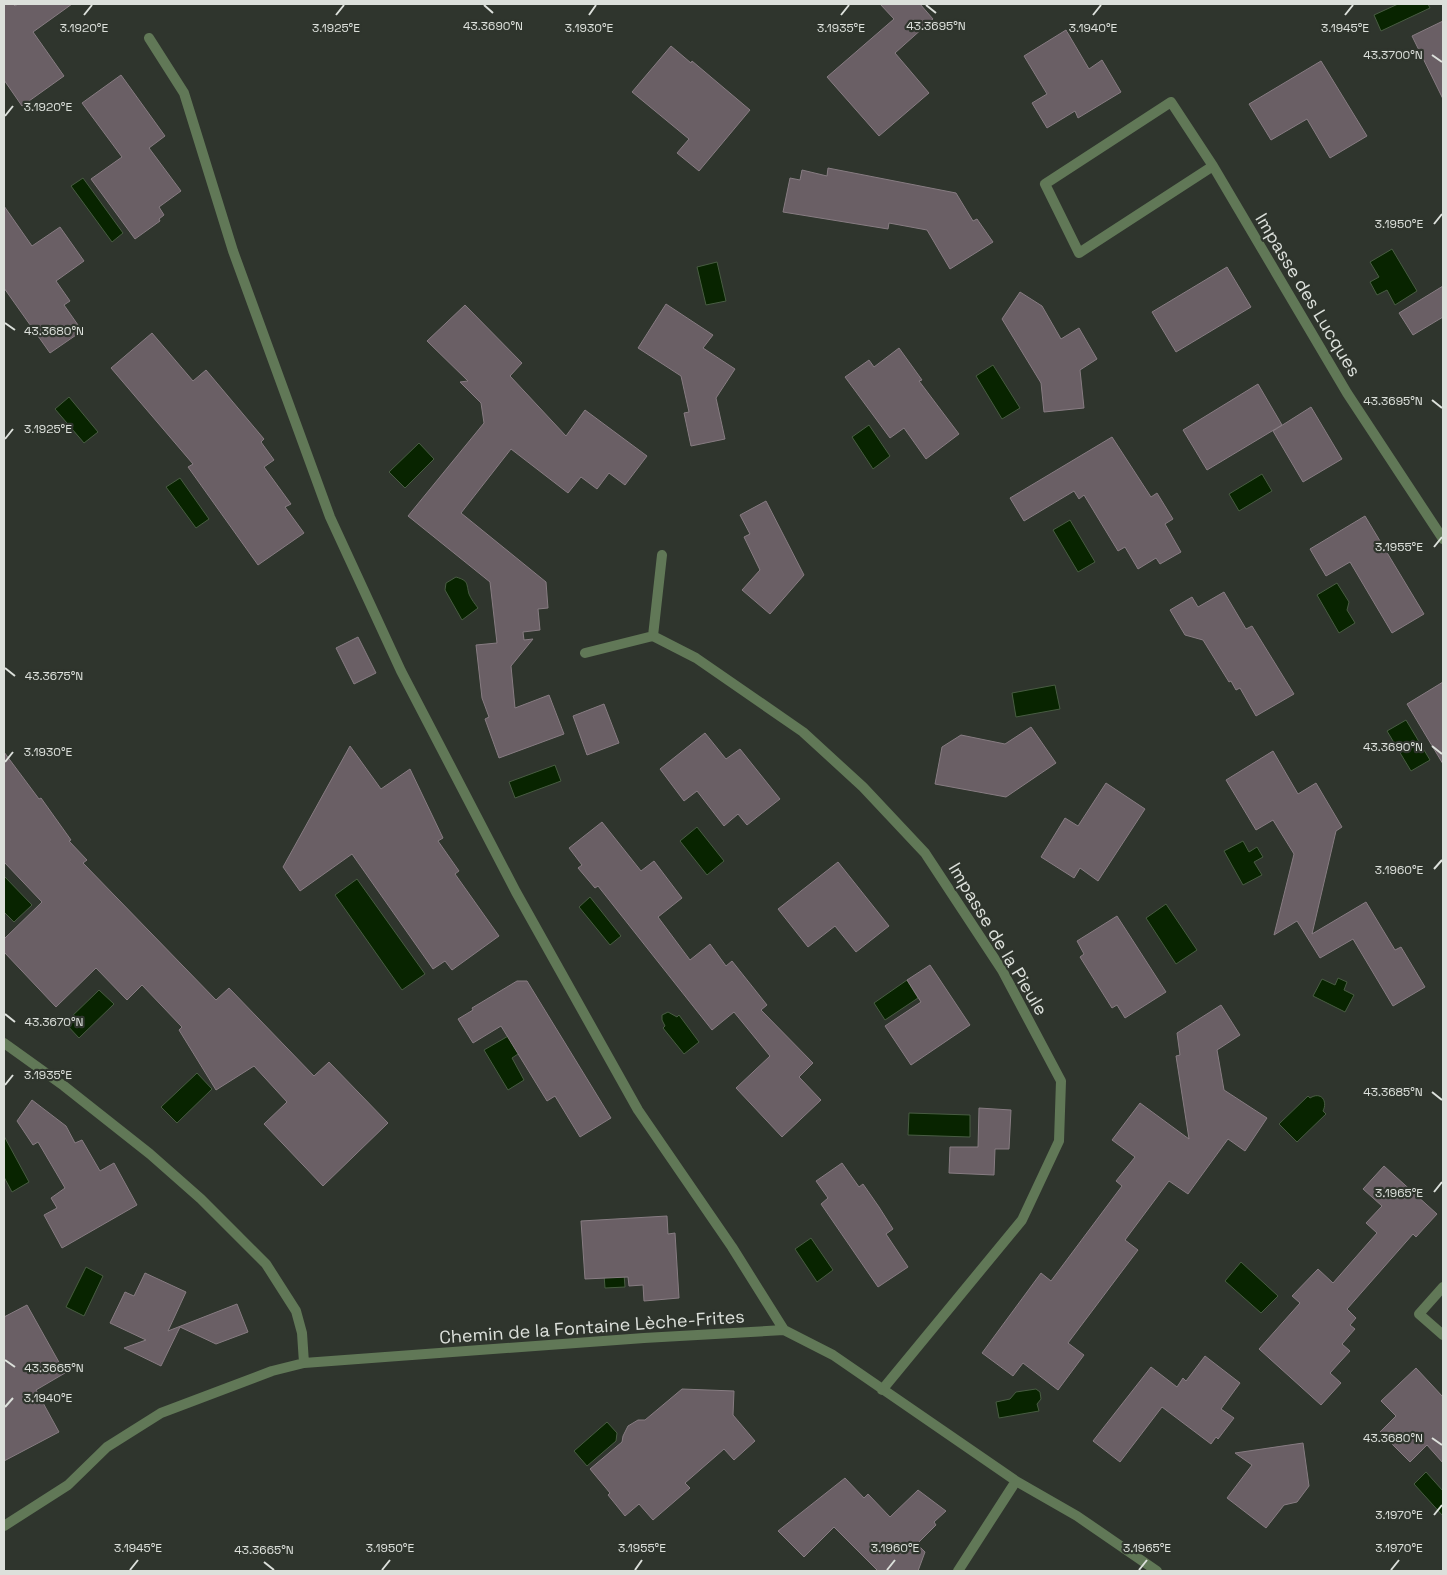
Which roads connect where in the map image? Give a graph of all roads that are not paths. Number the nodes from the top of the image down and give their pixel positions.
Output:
1 (149, 38) dead end
2 (1213, 166) junction
3 (1443, 539) edge
4 (662, 555) dead end
5 (653, 636) junction
6 (585, 653) dead end
7 (4, 1043) edge
8 (1443, 1287) edge
9 (784, 1330) junction
10 (1443, 1335) edge
11 (304, 1363) junction
12 (882, 1390) junction
13 (1016, 1481) junction
14 (4, 1526) edge
15 (958, 1571) edge
16 (1157, 1571) edge

1 - 9 street
2 - 2 street, Impasse des Lucques
2 - 3 street, Impasse des Lucques
4 - 5 street
5 - 6 street
5 - 12 street, Impasse de la Pieule
7 - 11 street
8 - 10 street
9 - 11 street, Chemin de la Fontaine Lèche-Frites
9 - 12 street
11 - 14 street, Chemin de la Fontaine Lèche-Frites
12 - 13 street
13 - 15 street
13 - 16 street

